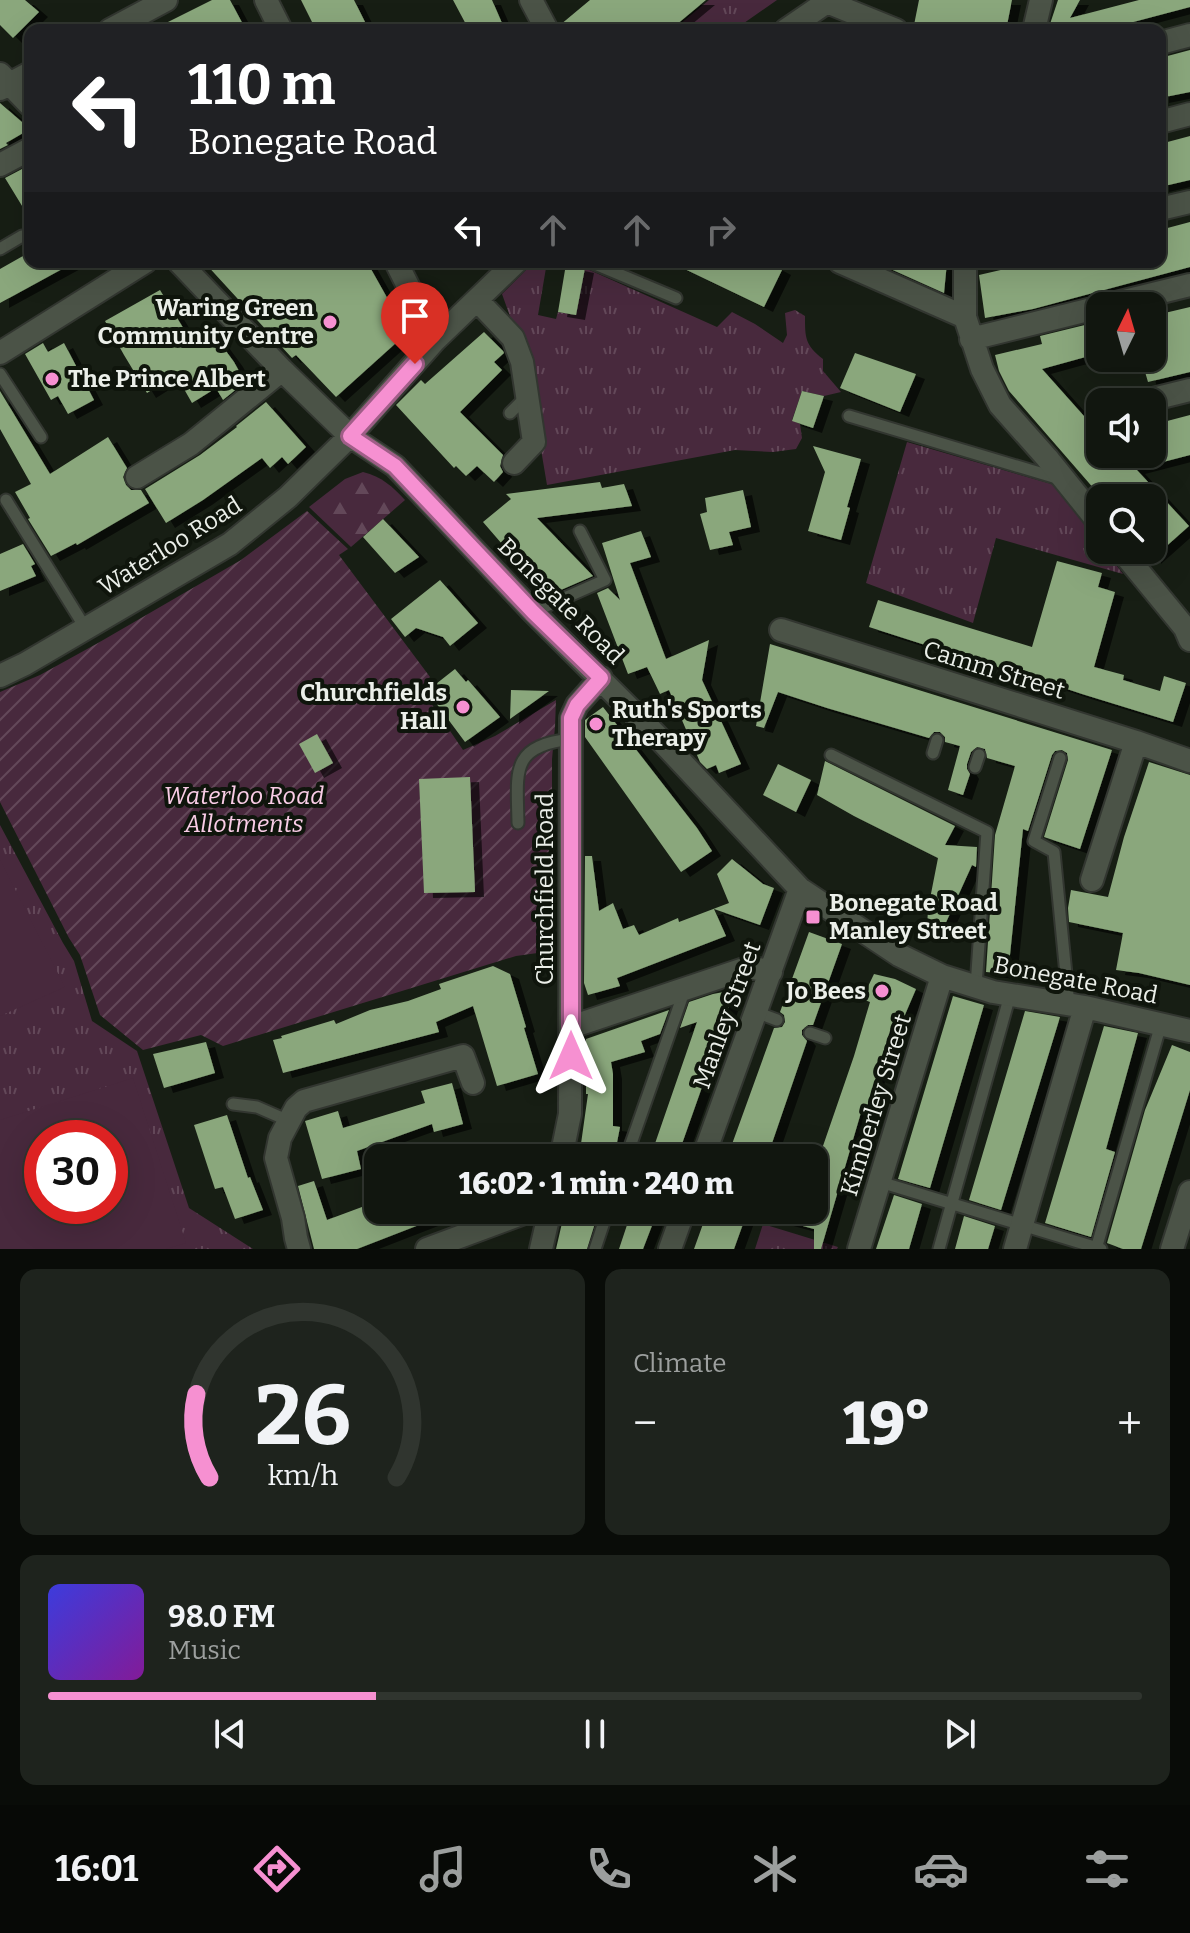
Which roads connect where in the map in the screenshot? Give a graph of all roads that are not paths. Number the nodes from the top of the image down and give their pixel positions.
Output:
1 (166, 0) edge
2 (266, 0) edge
3 (531, 0) edge
4 (1041, 0) edge
5 (830, 1) edge
6 (121, 24) edge
7 (278, 24) edge
8 (544, 24) edge
9 (795, 24) edge
10 (882, 24) edge
11 (1035, 24) edge
12 (1190, 35) edge
13 (1166, 41) edge
14 (10, 80) edge
15 (24, 98) edge
16 (1190, 114) edge
17 (1166, 120) edge
18 (24, 152) edge
19 (0, 165) edge
20 (1190, 202) edge
21 (1166, 208) edge
22 (22, 236) dead end
23 (0, 249) edge
24 (135, 268) edge
25 (185, 268) edge
26 (399, 268) edge
27 (510, 268) edge
28 (604, 268) edge
29 (852, 268) edge
30 (965, 268) edge
31 (1190, 285) edge
32 (1161, 292) edge
33 (676, 298) dead end
34 (477, 300) junction
35 (1086, 309) edge
36 (968, 328) junction
37 (435, 340) junction
38 (2, 347) edge
39 (282, 370) junction
40 (0, 374) edge
41 (1190, 390) edge
42 (527, 396) junction
43 (1166, 396) edge
44 (510, 413) dead end
45 (849, 416) dead end
46 (350, 436) junction
47 (41, 437) dead end
48 (514, 463) dead end
49 (137, 477) dead end
50 (1064, 480) junction
51 (6, 500) dead end
52 (1086, 507) edge
53 (580, 531) dead end
54 (1131, 564) edge
55 (533, 612) junction
56 (86, 629) junction
57 (781, 630) dead end
58 (1179, 631) edge
59 (0, 676) edge
60 (601, 678) junction
61 (571, 739) junction
62 (937, 740) dead end
63 (1136, 742) junction
64 (933, 753) dead end
65 (831, 755) dead end
66 (1060, 758) dead end
67 (1190, 761) edge
68 (518, 823) dead end
69 (1092, 880) dead end
70 (800, 889) junction
71 (771, 972) junction
72 (942, 976) junction
73 (976, 986) junction
74 (686, 989) junction
75 (1010, 995) junction
76 (1077, 1006) junction
77 (1161, 1024) junction
78 (571, 1027) junction
79 (1190, 1031) edge
80 (810, 1033) dead end
81 (825, 1038) dead end
82 (475, 1088) dead end
83 (233, 1104) dead end
84 (289, 1121) junction
85 (564, 1144) edge
86 (631, 1144) edge
87 (709, 1144) edge
88 (880, 1182) junction
89 (1190, 1192) edge
90 (952, 1204) junction
91 (494, 1224) edge
92 (547, 1224) edge
93 (603, 1224) edge
94 (679, 1224) edge
95 (1022, 1225) junction
96 (1098, 1248) edge
97 (299, 1249) edge
98 (427, 1249) edge
99 (541, 1249) edge
100 (595, 1249) edge
101 (670, 1249) edge
102 (859, 1249) edge
103 (939, 1249) edge
104 (1015, 1249) edge
105 (1172, 1249) edge

1 - 6 street
2 - 7 street
3 - 8 street
4 - 11 street
5 - 9 street
5 - 10 street
12 - 13 street
14 - 15 street
16 - 17 street
18 - 19 street
20 - 21 street
22 - 23 lane
24 - 38 street
25 - 39 street, Bonegate Road
26 - 37 street
27 - 34 street, Waterloo Road
28 - 33 lane
29 - 36 street
30 - 36 street
31 - 32 street
34 - 37 street, Waterloo Road
34 - 42 street
35 - 36 street
36 - 50 street
37 - 46 street, Waterloo Road
39 - 46 street, Bonegate Road
39 - 49 street
40 - 47 lane
41 - 43 street
42 - 44 lane
42 - 48 street
45 - 50 lane
46 - 55 street, Bonegate Road
46 - 56 street, Waterloo Road
50 - 52 street
51 - 56 lane
53 - 55 lane
54 - 58 street
55 - 60 street, Bonegate Road
56 - 59 street, Waterloo Road
57 - 63 street, Camm Street
60 - 61 street, Churchfield Road
60 - 70 street, Bonegate Road
61 - 68 lane
61 - 78 street, Churchfield Road
62 - 64 lane
63 - 67 street, Camm Street
63 - 69 street
65 - 73 lane
66 - 76 lane
70 - 71 street, Manley Street
70 - 72 street, Bonegate Road
71 - 74 street
71 - 87 street, Manley Street
72 - 73 street, Bonegate Road
72 - 88 street, Kimberley Street
73 - 75 street, Bonegate Road
74 - 78 street
74 - 86 lane
75 - 76 street, Bonegate Road
75 - 90 lane
76 - 77 street, Bonegate Road
76 - 95 street
77 - 79 street, Bonegate Road
77 - 96 lane
78 - 85 street, Churchfield Road
80 - 81 lane
82 - 84 street
83 - 84 lane
84 - 97 street
88 - 90 lane
88 - 102 street, Kimberley Street
89 - 105 street
90 - 95 lane
90 - 103 lane
91 - 98 street
92 - 99 street
93 - 100 lane
94 - 101 street
95 - 96 lane
95 - 104 street

